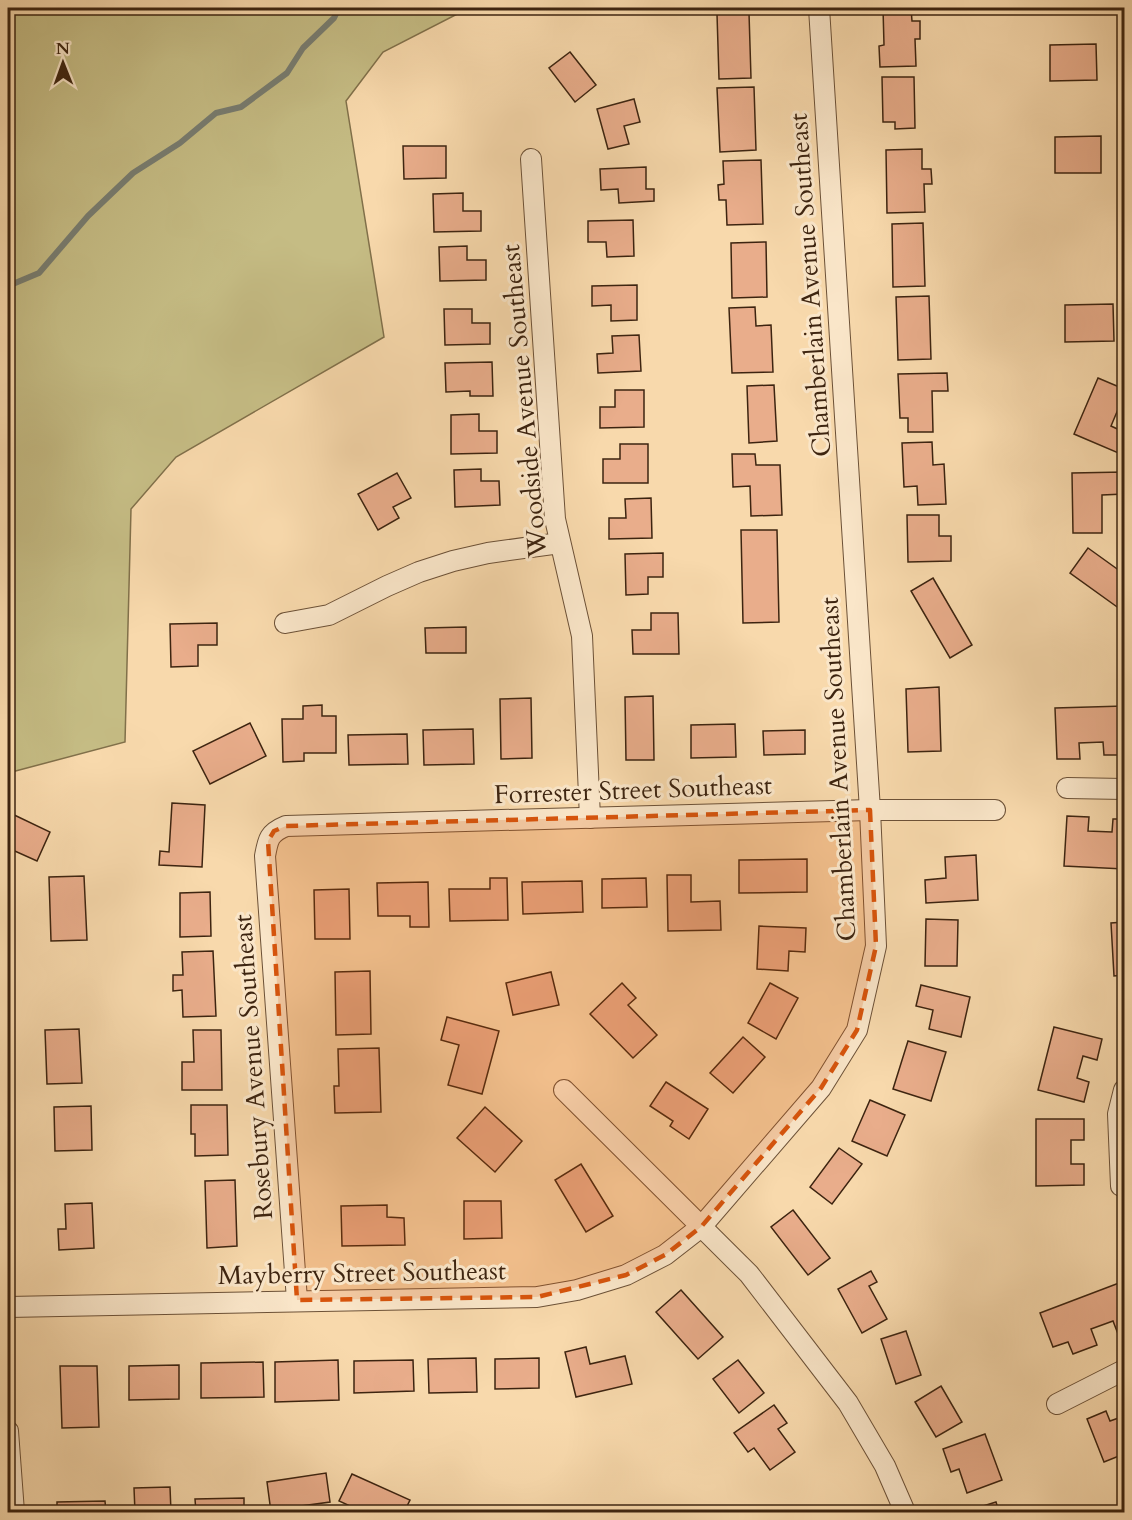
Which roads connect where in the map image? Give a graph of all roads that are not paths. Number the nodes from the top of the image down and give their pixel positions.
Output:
1 (819, 8) edge
2 (531, 159) dead end
3 (560, 543) junction
4 (285, 623) dead end
5 (1068, 788) dead end
6 (1125, 789) edge
7 (870, 810) junction
8 (995, 810) dead end
9 (590, 818) junction
10 (274, 831) joint
11 (564, 1090) dead end
12 (1125, 1090) edge
13 (1121, 1186) dead end
14 (701, 1227) junction
15 (297, 1300) junction
16 (8, 1307) edge
17 (1125, 1370) edge
18 (1057, 1404) dead end
19 (8, 1431) edge
20 (14, 1512) edge
21 (905, 1512) edge

1 - 7 street, Chamberlain Avenue Southeast
2 - 3 street, Woodside Avenue Southeast
3 - 4 street
3 - 9 street, Woodside Avenue Southeast
5 - 6 street
7 - 8 street, Forrester Street Southeast
7 - 9 street, Forrester Street Southeast
7 - 14 street, Chamberlain Avenue Southeast
9 - 10 street, Forrester Street Southeast
10 - 15 street, Rosebury Avenue Southeast
11 - 14 street
12 - 13 street
14 - 15 street, Mayberry Street Southeast
14 - 21 street
15 - 16 street, Mayberry Street Southeast
17 - 18 street
19 - 20 street

